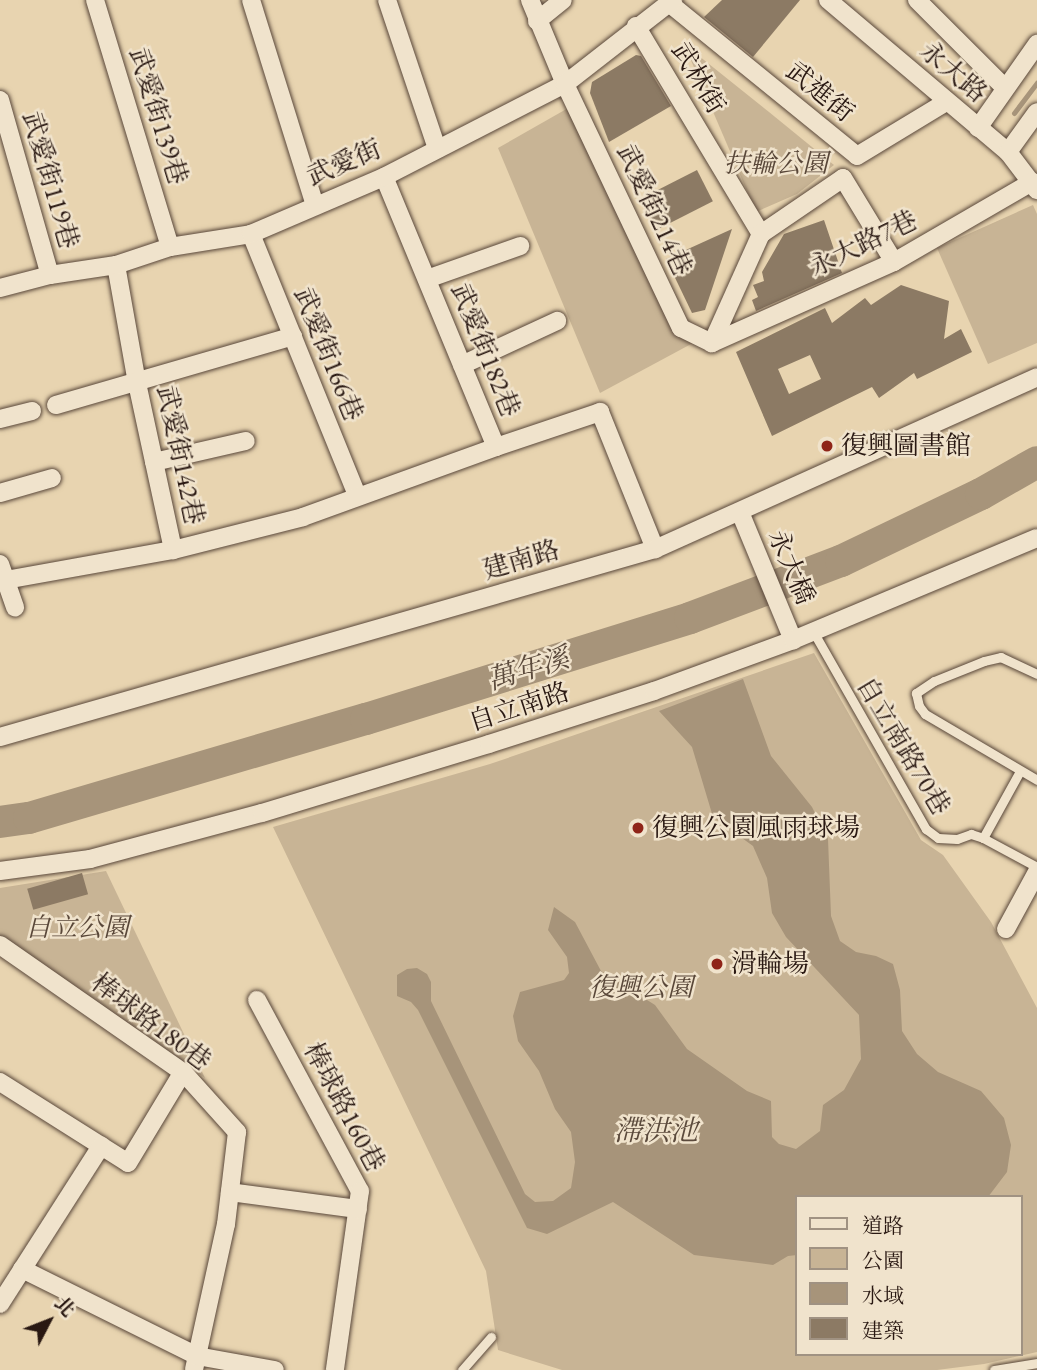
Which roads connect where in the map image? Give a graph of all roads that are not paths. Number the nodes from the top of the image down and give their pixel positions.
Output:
1 (95, 0) edge
2 (251, 0) edge
3 (387, 0) edge
4 (530, 0) edge
5 (563, 0) edge
6 (828, 0) edge
7 (917, 0) edge
8 (661, 3) edge
9 (537, 20) junction
10 (636, 26) junction
11 (1037, 44) edge
12 (565, 83) junction
13 (1005, 88) junction
14 (0, 100) edge
15 (946, 102) junction
16 (1037, 112) edge
17 (978, 128) junction
18 (437, 149) junction
19 (1007, 152) junction
20 (857, 156) junction
21 (384, 177) junction
22 (843, 178) junction
23 (1035, 187) edge
24 (314, 205) junction
25 (251, 234) junction
26 (761, 234) junction
27 (520, 246) dead end
28 (170, 247) junction
29 (894, 262) junction
30 (116, 265) junction
31 (50, 275) junction
32 (427, 279) junction
33 (0, 288) edge
34 (557, 321) dead end
35 (293, 336) junction
36 (712, 343) junction
37 (462, 365) junction
38 (1037, 377) edge
39 (137, 383) junction
40 (56, 405) dead end
41 (32, 411) dead end
42 (0, 419) edge
43 (246, 442) dead end
44 (496, 447) junction
45 (154, 462) junction
46 (52, 478) dead end
47 (0, 494) edge
48 (357, 495) junction
49 (741, 513) junction
50 (1037, 538) edge
51 (655, 549) junction
52 (173, 550) junction
53 (1, 575) edge
54 (15, 607) dead end
55 (814, 633) junction
56 (793, 640) junction
57 (1037, 674) edge
58 (0, 737) edge
59 (1020, 771) junction
60 (1037, 780) edge
61 (983, 838) junction
62 (1037, 867) edge
63 (0, 871) edge
64 (1037, 872) edge
65 (1006, 929) dead end
66 (0, 945) edge
67 (257, 1000) dead end
68 (183, 1072) junction
69 (2, 1086) edge
70 (101, 1146) junction
71 (230, 1192) junction
72 (358, 1209) junction
73 (22, 1269) junction
74 (0, 1304) edge
75 (491, 1337) dead end
76 (196, 1363) edge
77 (1031, 1366) edge
78 (275, 1370) edge
79 (335, 1370) edge
80 (462, 1370) edge
81 (993, 1370) edge

1 - 28 street, 武愛街139巷
2 - 24 street
3 - 18 street
4 - 9 street, 武愛街214巷
5 - 9 street
6 - 15 street, 永大路
7 - 13 street
8 - 10 street, 武愛街
8 - 20 street, 武進街
9 - 12 street, 武愛街214巷
10 - 12 street, 武愛街
10 - 26 street, 武林街
11 - 13 street
12 - 18 street, 武愛街
12 - 36 street, 武愛街214巷
13 - 17 street
14 - 31 street, 武愛街119巷
15 - 17 street, 永大路
15 - 20 street, 武進街
16 - 19 street
17 - 19 street, 永大路
18 - 21 street, 武愛街
19 - 23 street, 永大路
20 - 22 street
21 - 24 street, 武愛街
21 - 32 street, 武愛街182巷
22 - 26 street
22 - 29 street
23 - 29 street, 永大路7巷
24 - 25 street, 武愛街
25 - 28 street, 武愛街
25 - 35 street, 武愛街166巷
26 - 36 street
27 - 32 street
28 - 30 street, 武愛街
29 - 36 street, 永大路7巷
30 - 31 street, 武愛街
30 - 39 street, 武愛街142巷
31 - 33 street, 武愛街
32 - 37 street, 武愛街182巷
34 - 37 street
35 - 39 street
35 - 48 street, 武愛街166巷
37 - 44 street, 武愛街182巷
38 - 49 street, 建南路
39 - 40 street
39 - 45 street, 武愛街142巷
41 - 42 street
43 - 45 street
44 - 48 street, 武愛街182巷
44 - 51 street
45 - 52 street, 武愛街142巷
46 - 47 street
48 - 52 street, 武愛街142巷
49 - 51 street, 建南路
49 - 56 street, 永大橋
50 - 55 street, 自立南路
51 - 58 street, 建南路
52 - 53 street
53 - 54 street
55 - 56 street, 自立南路
55 - 61 lane, 自立南路70巷
56 - 63 street, 自立南路
57 - 59 lane, 自立南路70巷
59 - 60 lane, 自立南路70巷
59 - 61 lane, 自立南路70巷
61 - 62 lane, 自立南路70巷
64 - 65 street
66 - 68 street, 棒球路180巷
67 - 72 street, 棒球路160巷
68 - 70 street
68 - 71 street, 棒球路180巷
69 - 70 street
70 - 73 street
71 - 72 street
71 - 76 street, 棒球路180巷
72 - 79 street, 棒球路160巷
73 - 74 street
73 - 76 street
75 - 80 lane
76 - 78 street
77 - 81 lane

